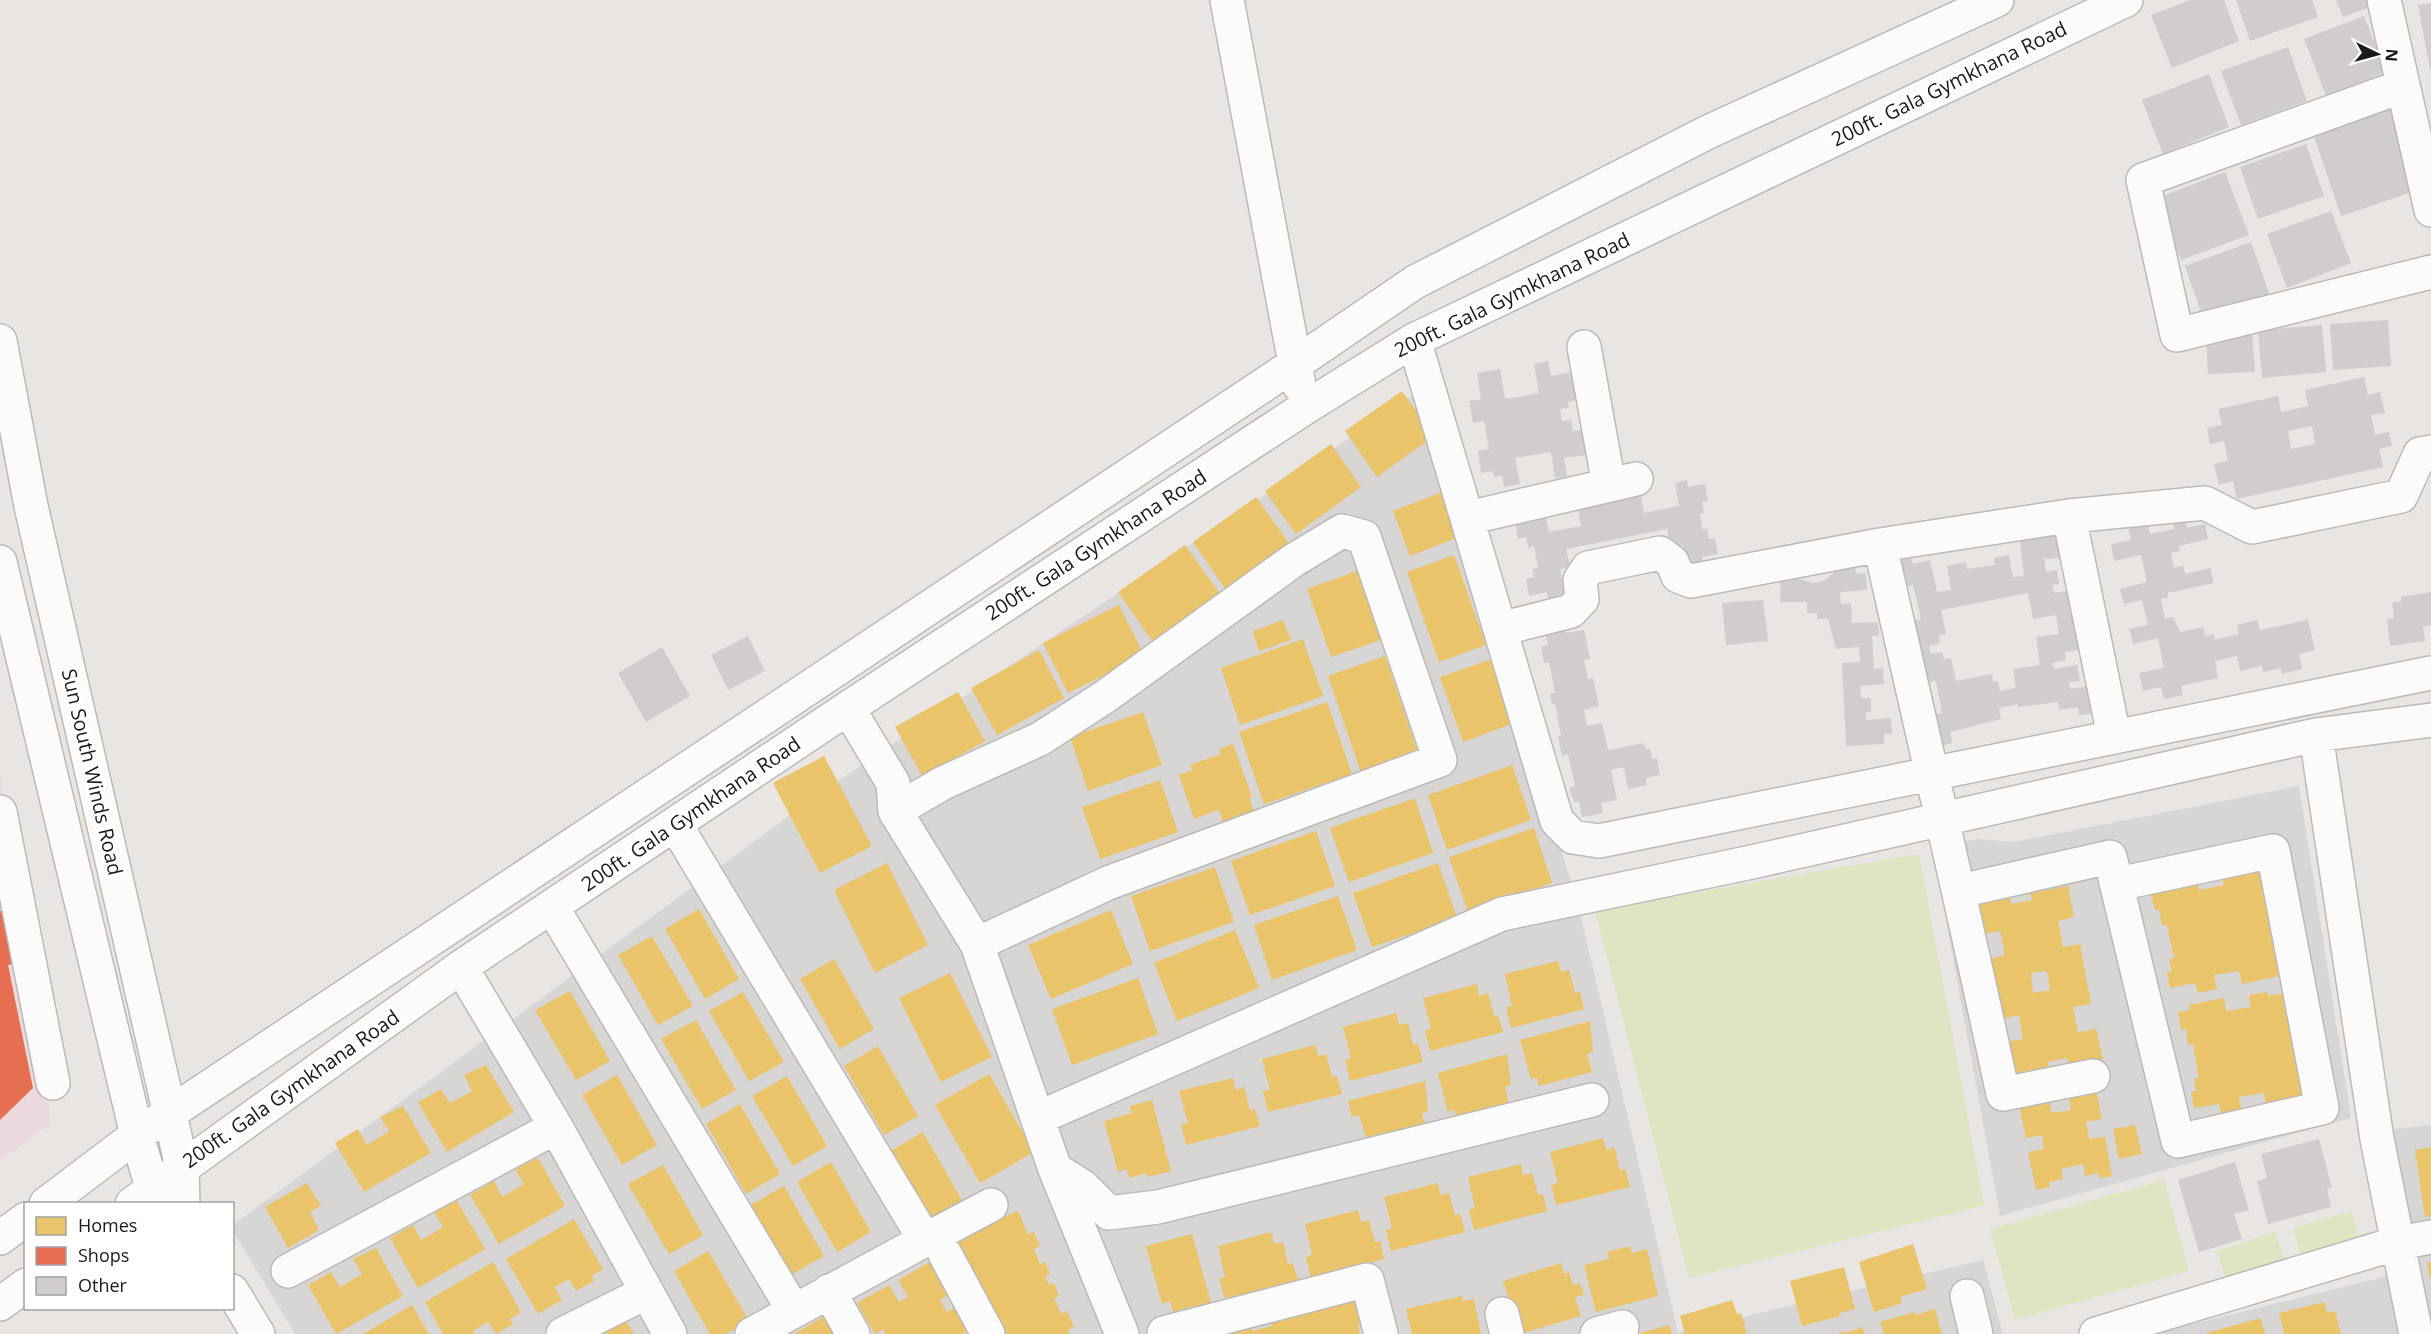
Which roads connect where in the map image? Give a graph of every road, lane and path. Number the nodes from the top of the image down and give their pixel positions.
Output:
1 (1227, 0) edge
2 (1997, 0) edge
3 (2126, 0) edge
4 (2384, 0) edge
5 (2403, 86) junction
6 (2431, 210) edge
7 (2431, 272) edge
8 (1414, 340) junction
9 (0, 341) edge
10 (1584, 347) dead end
11 (1295, 364) junction
12 (1304, 409) junction
13 (2431, 452) edge
14 (2069, 516) junction
15 (1468, 518) junction
16 (1880, 545) junction
17 (0, 562) edge
18 (1500, 629) junction
19 (8, 637) edge
20 (2431, 673) edge
21 (848, 708) junction
22 (2431, 720) edge
23 (2316, 735) junction
24 (2114, 736) junction
25 (1931, 773) junction
26 (895, 811) junction
27 (0, 812) edge
28 (1942, 820) junction
29 (675, 824) junction
30 (2118, 884) junction
31 (1960, 891) junction
32 (552, 907) junction
33 (977, 944) junction
34 (461, 968) junction
35 (2093, 1076) dead end
36 (53, 1083) dead end
37 (1592, 1100) dead end
38 (170, 1114) junction
39 (1038, 1118) junction
40 (556, 1127) junction
41 (137, 1135) junction
42 (182, 1167) junction
43 (1055, 1169) junction
44 (150, 1198) edge
45 (47, 1202) edge
46 (183, 1202) edge
47 (991, 1205) dead end
48 (24, 1220) edge
49 (2431, 1237) edge
50 (0, 1238) edge
51 (2398, 1243) junction
52 (935, 1247) junction
53 (288, 1271) dead end
54 (24, 1286) edge
55 (830, 1291) junction
56 (647, 1292) junction
57 (234, 1294) edge
58 (1967, 1296) dead end
59 (0, 1304) edge
60 (794, 1311) junction
61 (2175, 1323) edge
62 (1164, 1333) edge
63 (258, 1334) edge
64 (563, 1334) edge
65 (670, 1334) edge
66 (752, 1334) edge
67 (853, 1334) edge
68 (988, 1334) edge
69 (1122, 1334) edge
70 (1381, 1334) edge
71 (1976, 1334) edge
72 (2096, 1334) edge
73 (2416, 1334) edge

1 - 11 street
2 - 11 street
3 - 8 street, 200ft. Gala Gymkhana Road
4 - 5 street
5 - 6 street
5 - 7 street
8 - 12 street, 200ft. Gala Gymkhana Road
8 - 15 street
9 - 38 street, Sun South Winds Road
10 - 15 street
11 - 12 street
11 - 38 street
12 - 21 street, 200ft. Gala Gymkhana Road
13 - 14 street
14 - 16 street
14 - 24 street
15 - 18 street
16 - 18 street
16 - 25 street
17 - 19 street
18 - 25 street
19 - 41 street
20 - 24 street
21 - 26 street
21 - 29 street, 200ft. Gala Gymkhana Road
22 - 23 street
23 - 28 street
23 - 51 street
24 - 25 street
25 - 28 street
26 - 33 street
26 - 33 street
27 - 36 street
28 - 31 street
28 - 39 street
29 - 32 street, 200ft. Gala Gymkhana Road
29 - 52 street
30 - 30 street
30 - 31 street
31 - 35 street
32 - 34 street, 200ft. Gala Gymkhana Road
32 - 60 street
33 - 39 street
34 - 40 street
34 - 42 street, 200ft. Gala Gymkhana Road
37 - 43 street
38 - 41 street
38 - 42 street, Sun South Winds Road
39 - 43 street
40 - 53 street
40 - 56 street
41 - 44 street
41 - 45 street
42 - 44 street, 200ft. Gala Gymkhana Road
42 - 46 street, Sun South Winds Road
43 - 69 street
47 - 52 street
48 - 50 street
49 - 51 street
51 - 61 street
51 - 73 street
52 - 55 street
52 - 68 street
54 - 59 street
55 - 60 street
55 - 67 street
56 - 64 street
56 - 65 street
57 - 63 street
58 - 71 street
60 - 66 street
61 - 72 street
62 - 70 street

